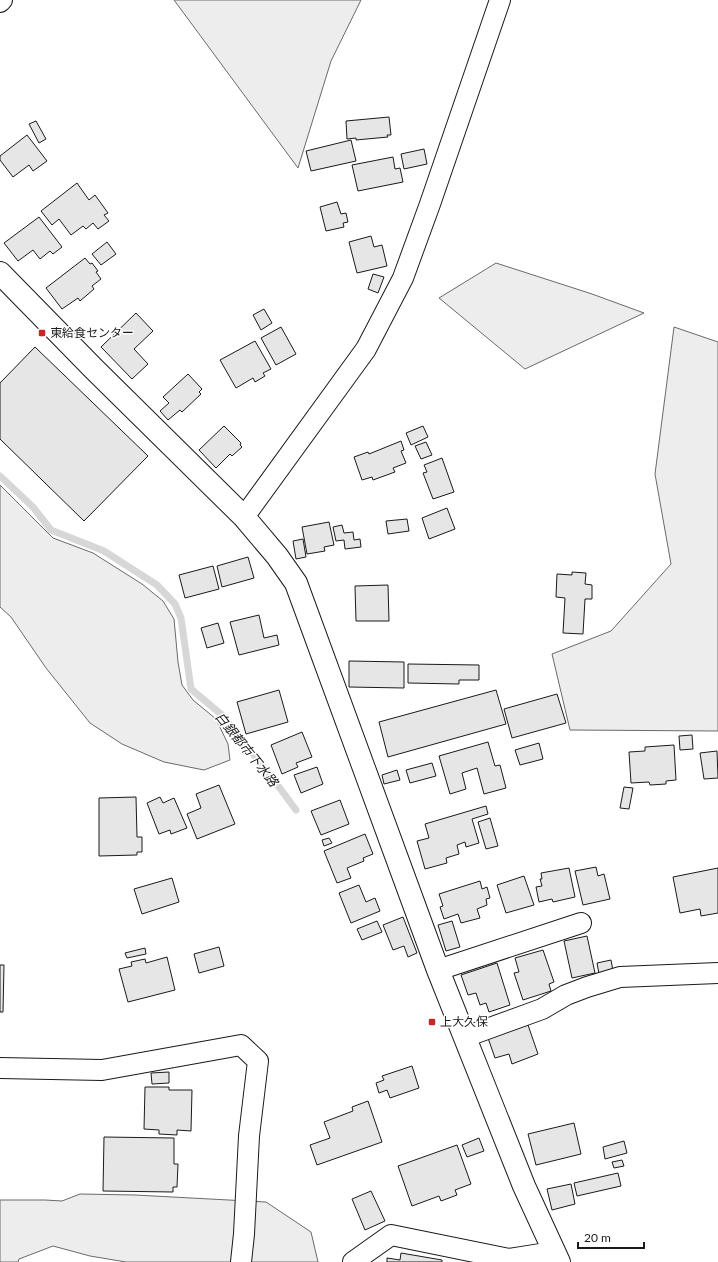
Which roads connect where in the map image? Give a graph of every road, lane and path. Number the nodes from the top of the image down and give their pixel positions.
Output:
1 (500, 0) edge
2 (0, 273) edge
3 (244, 517) junction
4 (581, 923) dead end
5 (438, 970) junction
6 (718, 973) edge
7 (465, 1037) junction
8 (0, 1068) edge
9 (556, 1257) edge
10 (241, 1262) edge
11 (353, 1262) edge

1 - 3 street
2 - 3 street
3 - 5 street
4 - 5 street
5 - 7 street
6 - 7 street
7 - 9 street
8 - 10 street
9 - 11 street

